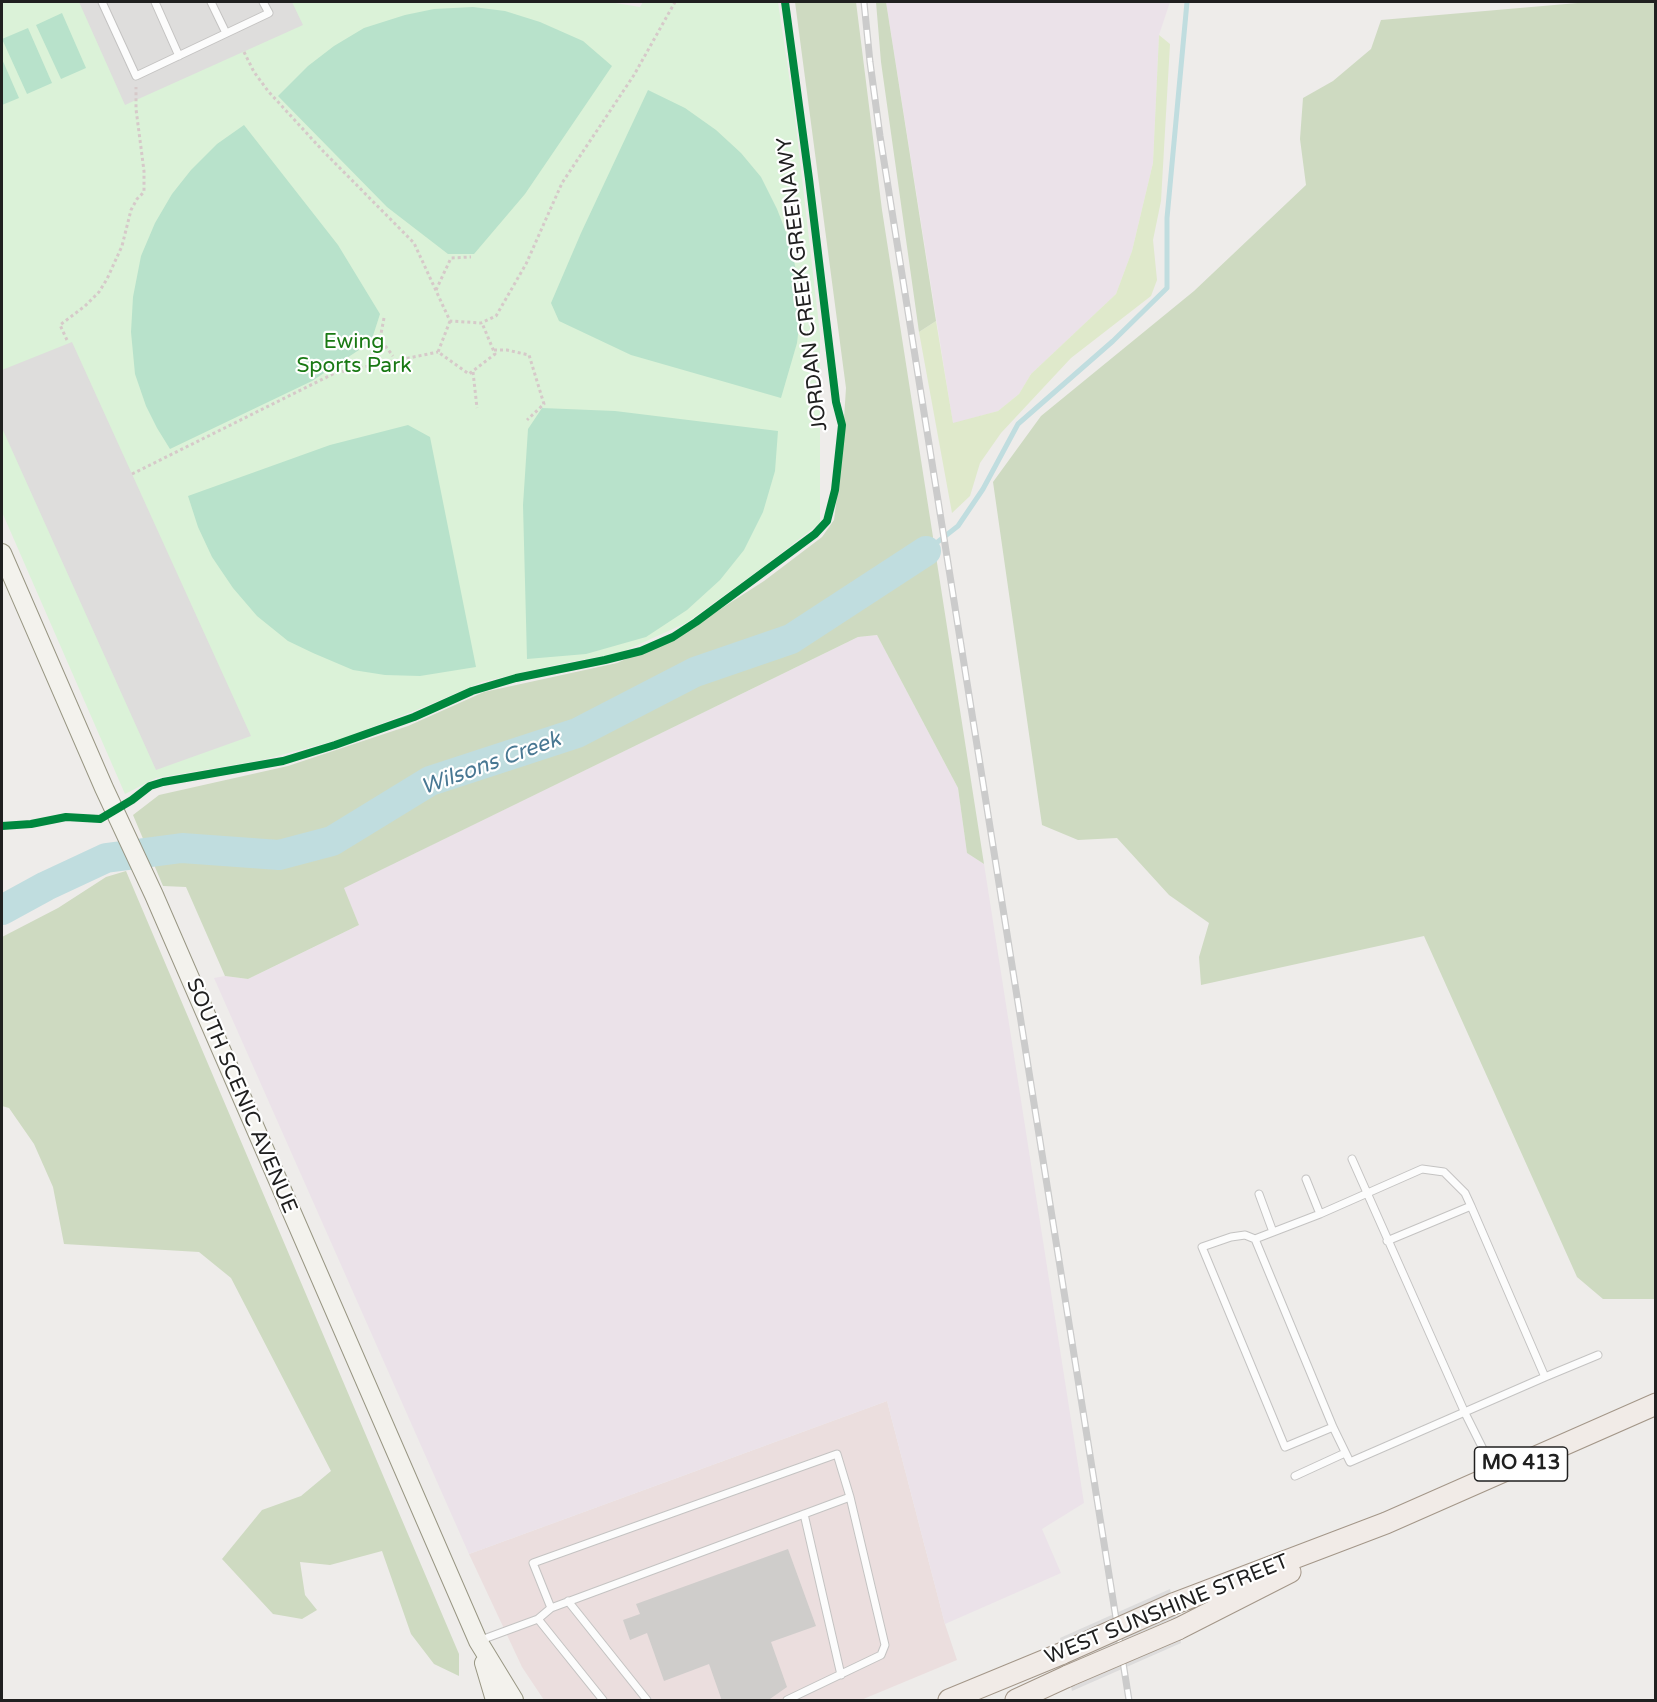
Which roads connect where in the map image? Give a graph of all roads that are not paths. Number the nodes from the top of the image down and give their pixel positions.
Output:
1 (102, 2) edge
2 (155, 2) edge
3 (211, 2) edge
4 (263, 2) edge
5 (226, 33) junction
6 (179, 56) junction
7 (2, 553) edge
8 (1352, 1159) dead end
9 (1306, 1179) dead end
10 (1366, 1193) junction
11 (1259, 1194) dead end
12 (1471, 1206) junction
13 (1320, 1214) junction
14 (1273, 1232) junction
15 (1255, 1239) junction
16 (1387, 1241) junction
17 (1598, 1355) dead end
18 (1545, 1377) junction
19 (1656, 1404) edge
20 (1465, 1413) junction
21 (1333, 1427) junction
22 (1346, 1453) junction
23 (1496, 1475) junction
24 (1295, 1476) dead end
25 (850, 1497) junction
26 (804, 1514) junction
27 (1386, 1523) junction
28 (568, 1601) junction
29 (551, 1608) junction
30 (538, 1619) junction
31 (478, 1641) junction
32 (841, 1675) junction
33 (495, 1701) edge
34 (513, 1701) edge
35 (603, 1701) edge
36 (647, 1701) edge
37 (787, 1701) edge
38 (949, 1701) edge
39 (1016, 1701) edge

1 - 6 lane
2 - 6 lane
3 - 5 lane
4 - 5 lane
5 - 6 lane
7 - 31 main road, SOUTH SCENIC AVENUE
8 - 10 lane
9 - 13 lane
10 - 12 lane
10 - 13 lane
10 - 16 lane
11 - 14 lane
12 - 16 lane
12 - 18 lane
13 - 14 lane
14 - 15 lane
15 - 21 lane
15 - 21 lane
16 - 20 lane
17 - 18 lane
18 - 20 lane
19 - 23 main road, WEST SUNSHINE STREET / MO 413
20 - 22 lane
20 - 23 lane
21 - 22 lane
22 - 24 lane
23 - 27 main road, WEST SUNSHINE STREET / MO 413
25 - 26 lane
25 - 29 lane
25 - 32 lane
26 - 28 lane
26 - 32 lane
27 - 38 main road, WEST SUNSHINE STREET / MO 413, bridge
27 - 39 main road, WEST SUNSHINE STREET / MO 413, bridge
28 - 29 lane
28 - 36 lane
29 - 30 lane
30 - 31 lane
30 - 35 lane
31 - 33 main road, SOUTH SCENIC AVENUE
31 - 34 main road, SOUTH SCENIC AVENUE
32 - 37 lane

